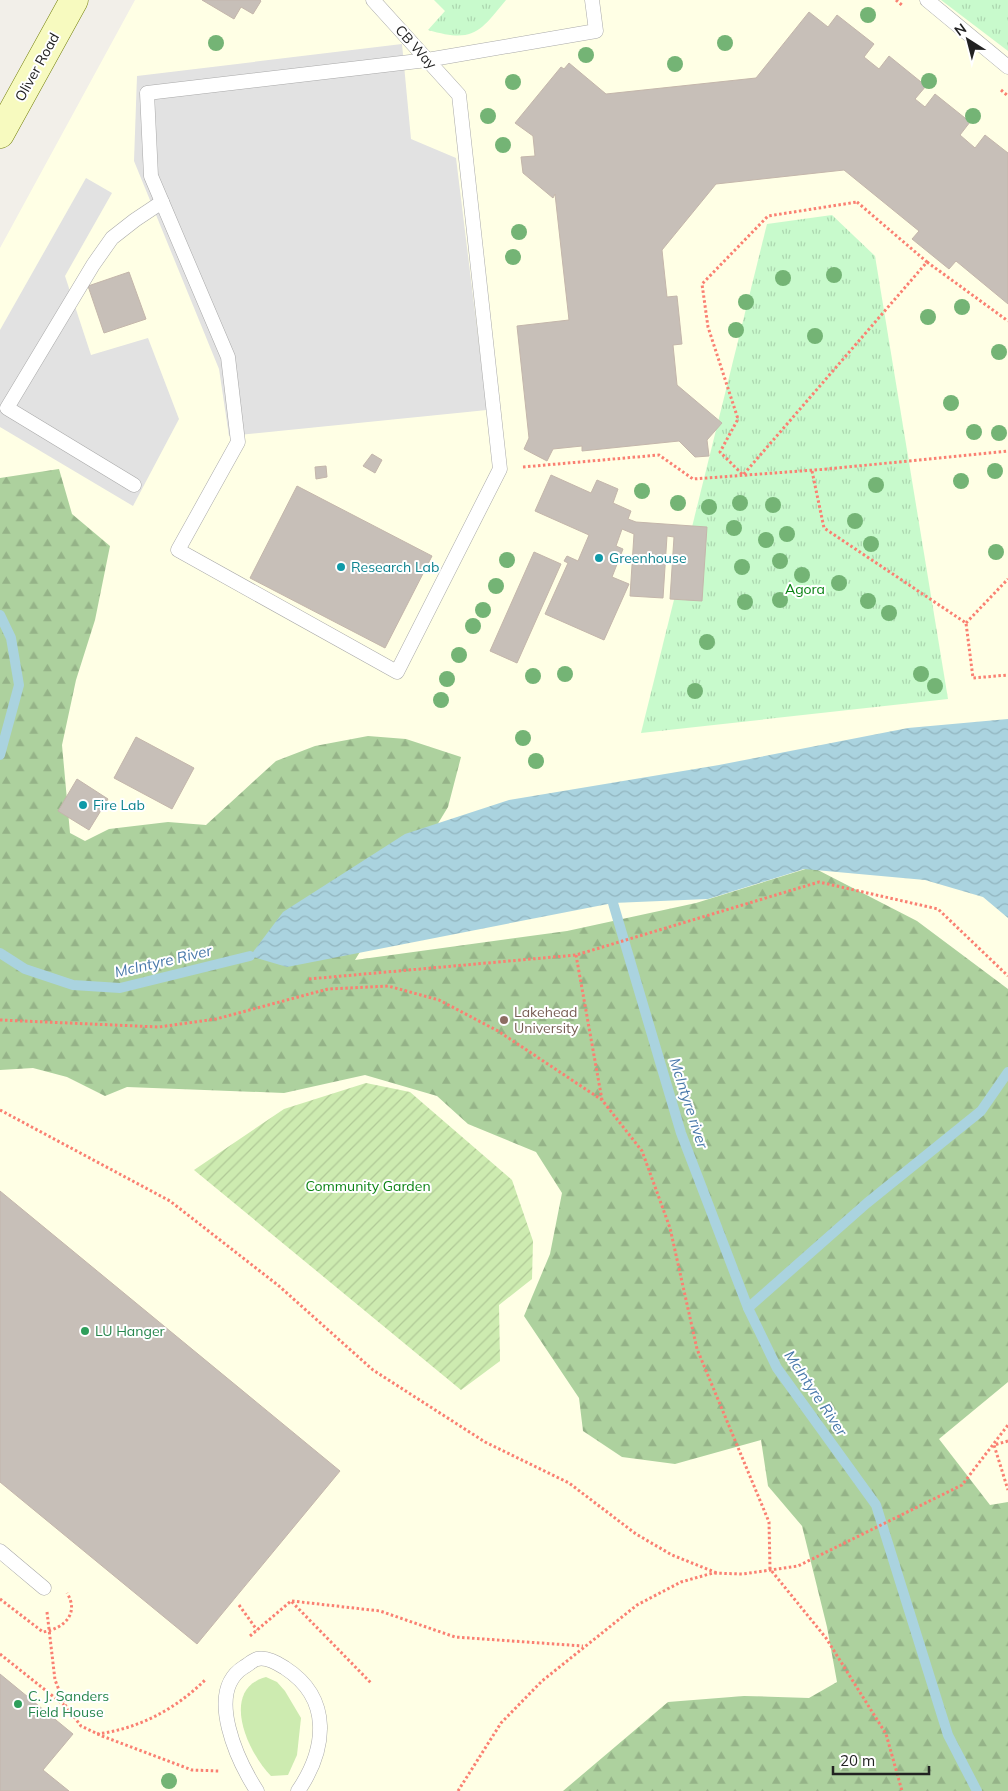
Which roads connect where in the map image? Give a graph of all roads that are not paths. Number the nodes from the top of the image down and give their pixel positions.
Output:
1 (74, 0) edge
2 (373, 0) edge
3 (592, 0) edge
4 (927, 0) edge
5 (427, 60) junction
6 (1008, 67) edge
7 (0, 134) edge
8 (162, 202) junction
9 (134, 485) dead end
10 (0, 1551) edge
11 (44, 1588) road end
12 (257, 1791) edge
13 (298, 1791) edge

1 - 7 main road, Oliver Road
2 - 5 lane, CB Way
3 - 5 lane
4 - 6 lane
5 - 8 lane
5 - 8 lane, CB Way
8 - 9 lane
10 - 11 lane
12 - 13 lane

